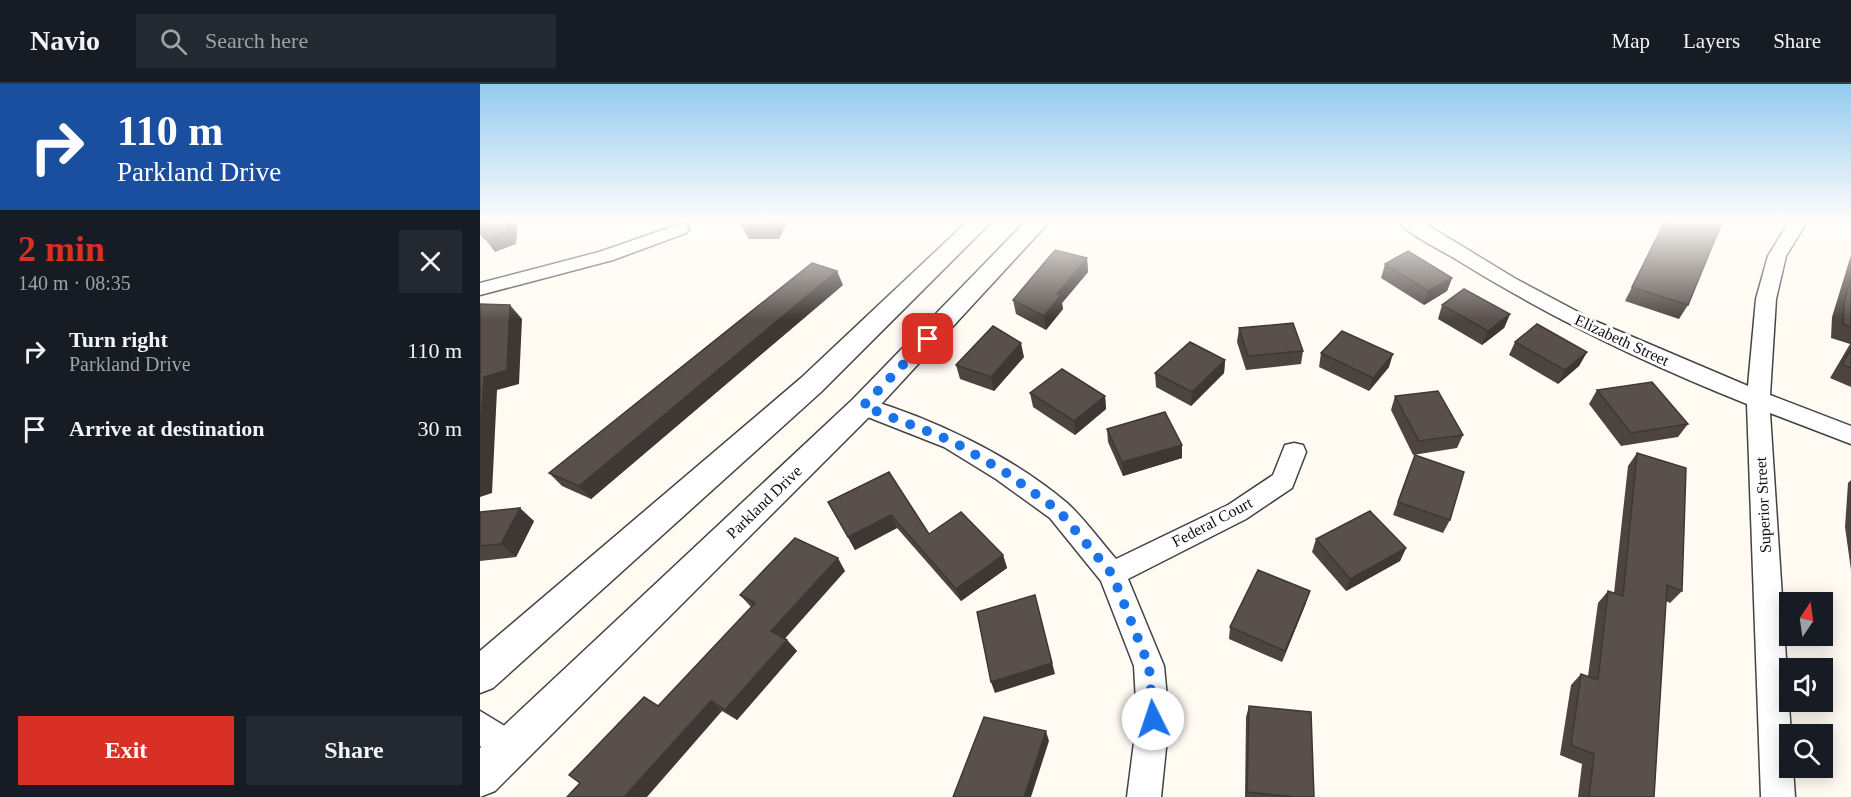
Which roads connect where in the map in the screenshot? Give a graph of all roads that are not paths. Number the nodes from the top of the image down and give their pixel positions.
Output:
1 (618, 253) edge
2 (948, 253) edge
3 (1008, 253) edge
4 (1460, 253) edge
5 (1779, 253) edge
6 (480, 289) edge
7 (1758, 399) junction
8 (863, 406) junction
9 (1851, 435) edge
10 (1294, 452) dead end
11 (1112, 574) junction
12 (480, 675) edge
13 (480, 726) edge
14 (510, 747) junction
15 (480, 776) edge
16 (1144, 797) edge
17 (1778, 797) edge

1 - 6 street
2 - 12 street
3 - 8 street, Parkland Drive
4 - 7 street, Elizabeth Street
5 - 7 street, Superior Street
7 - 9 street, Elizabeth Street
7 - 17 street, Superior Street
8 - 11 street
8 - 14 street, Parkland Drive
10 - 11 street, Federal Court
11 - 16 street
13 - 14 street
14 - 15 street, Parkland Drive

